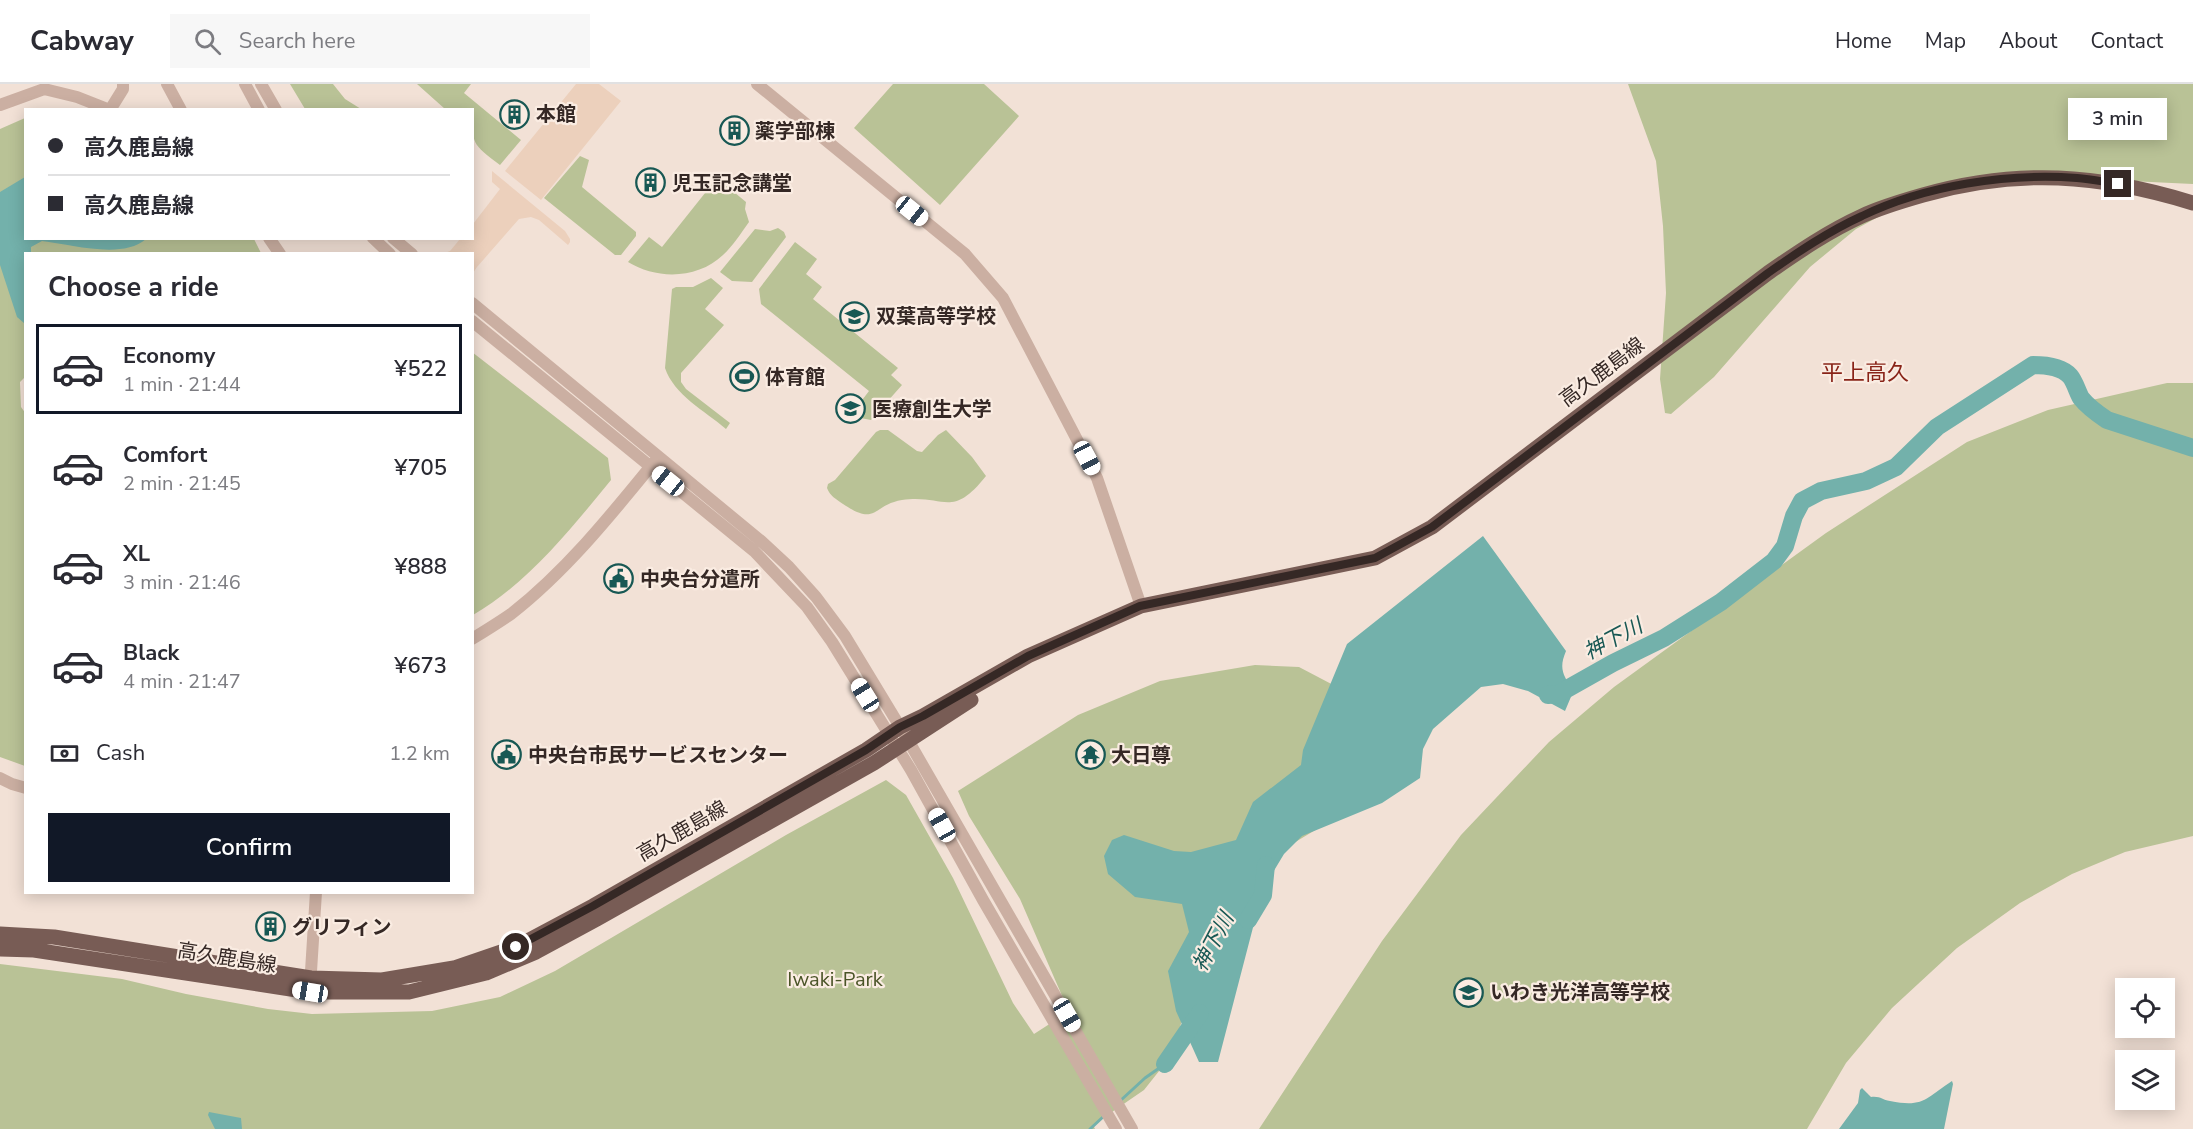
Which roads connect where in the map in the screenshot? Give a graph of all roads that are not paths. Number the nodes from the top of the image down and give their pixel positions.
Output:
1 (123, 84) edge
2 (167, 84) edge
3 (245, 84) edge
4 (261, 84) edge
5 (757, 84) edge
6 (43, 87) edge
7 (0, 105) edge
8 (105, 108) edge
9 (111, 108) edge
10 (180, 108) edge
11 (258, 108) edge
12 (275, 108) edge
13 (2193, 203) edge
14 (374, 240) edge
15 (395, 240) edge
16 (388, 252) edge
17 (410, 252) edge
18 (474, 305) edge
19 (474, 323) edge
20 (659, 456) junction
21 (650, 467) junction
22 (1140, 606) junction
23 (474, 638) edge
24 (898, 737) junction
25 (0, 778) edge
26 (24, 787) edge
27 (316, 894) edge
28 (0, 934) edge
29 (0, 949) edge
30 (310, 985) junction
31 (1116, 1129) edge
32 (1132, 1129) edge

1 - 9 street
2 - 10 street
3 - 11 street
4 - 12 street
5 - 22 street
6 - 7 street
6 - 8 street
13 - 22 main road, 高久鹿島線
14 - 16 street
15 - 17 street
18 - 20 street
19 - 21 street
20 - 21 street
20 - 24 street
21 - 23 street
21 - 24 street
22 - 24 main road, 高久鹿島線
24 - 30 main road, 高久鹿島線
24 - 31 street
24 - 32 street
25 - 26 street
27 - 30 street
28 - 30 main road, 高久鹿島線
29 - 30 main road, 高久鹿島線

